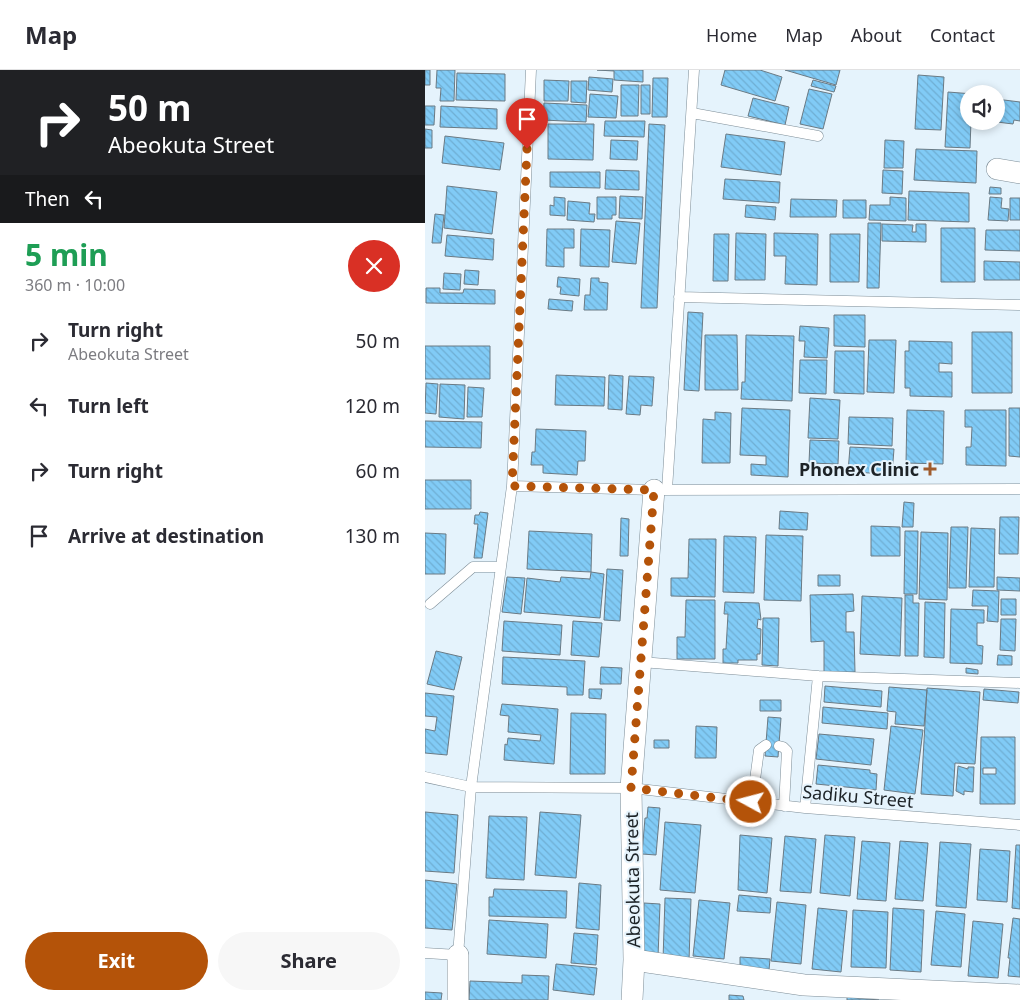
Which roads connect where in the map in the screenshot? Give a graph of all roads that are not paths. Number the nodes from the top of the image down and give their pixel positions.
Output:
1 (531, 70) edge
2 (694, 70) edge
3 (692, 113) junction
4 (818, 136) dead end
5 (997, 169) dead end
6 (1020, 173) edge
7 (679, 297) junction
8 (1020, 305) edge
9 (512, 486) junction
10 (661, 490) junction
11 (1020, 490) edge
12 (501, 568) junction
13 (430, 604) dead end
14 (641, 662) junction
15 (818, 676) junction
16 (1020, 683) edge
17 (766, 745) dead end
18 (779, 746) dead end
19 (425, 778) edge
20 (471, 787) junction
21 (631, 788) junction
22 (751, 802) junction
23 (784, 806) junction
24 (805, 808) junction
25 (1020, 825) edge
26 (425, 953) edge
27 (458, 955) junction
28 (634, 960) junction
29 (1020, 995) edge
30 (458, 1000) edge
31 (632, 1000) edge

1 - 9 lane
2 - 3 lane
3 - 4 lane
3 - 7 lane
5 - 6 street
7 - 8 lane
7 - 10 lane
9 - 10 lane
9 - 12 lane
10 - 11 lane
10 - 14 street, Abeokuta Street
12 - 13 lane
12 - 20 lane
14 - 15 lane
14 - 21 street, Abeokuta Street
15 - 16 lane
15 - 24 lane
17 - 22 lane
18 - 23 lane
19 - 20 lane, Sadiku Street
20 - 21 lane, Sadiku Street
20 - 27 lane
21 - 22 lane, Sadiku Street
21 - 28 street, Abeokuta Street
22 - 23 lane, Sadiku Street
23 - 24 lane, Sadiku Street
24 - 25 lane, Sadiku Street
26 - 27 lane
27 - 30 street
28 - 29 street
28 - 31 street, Abeokuta Street

